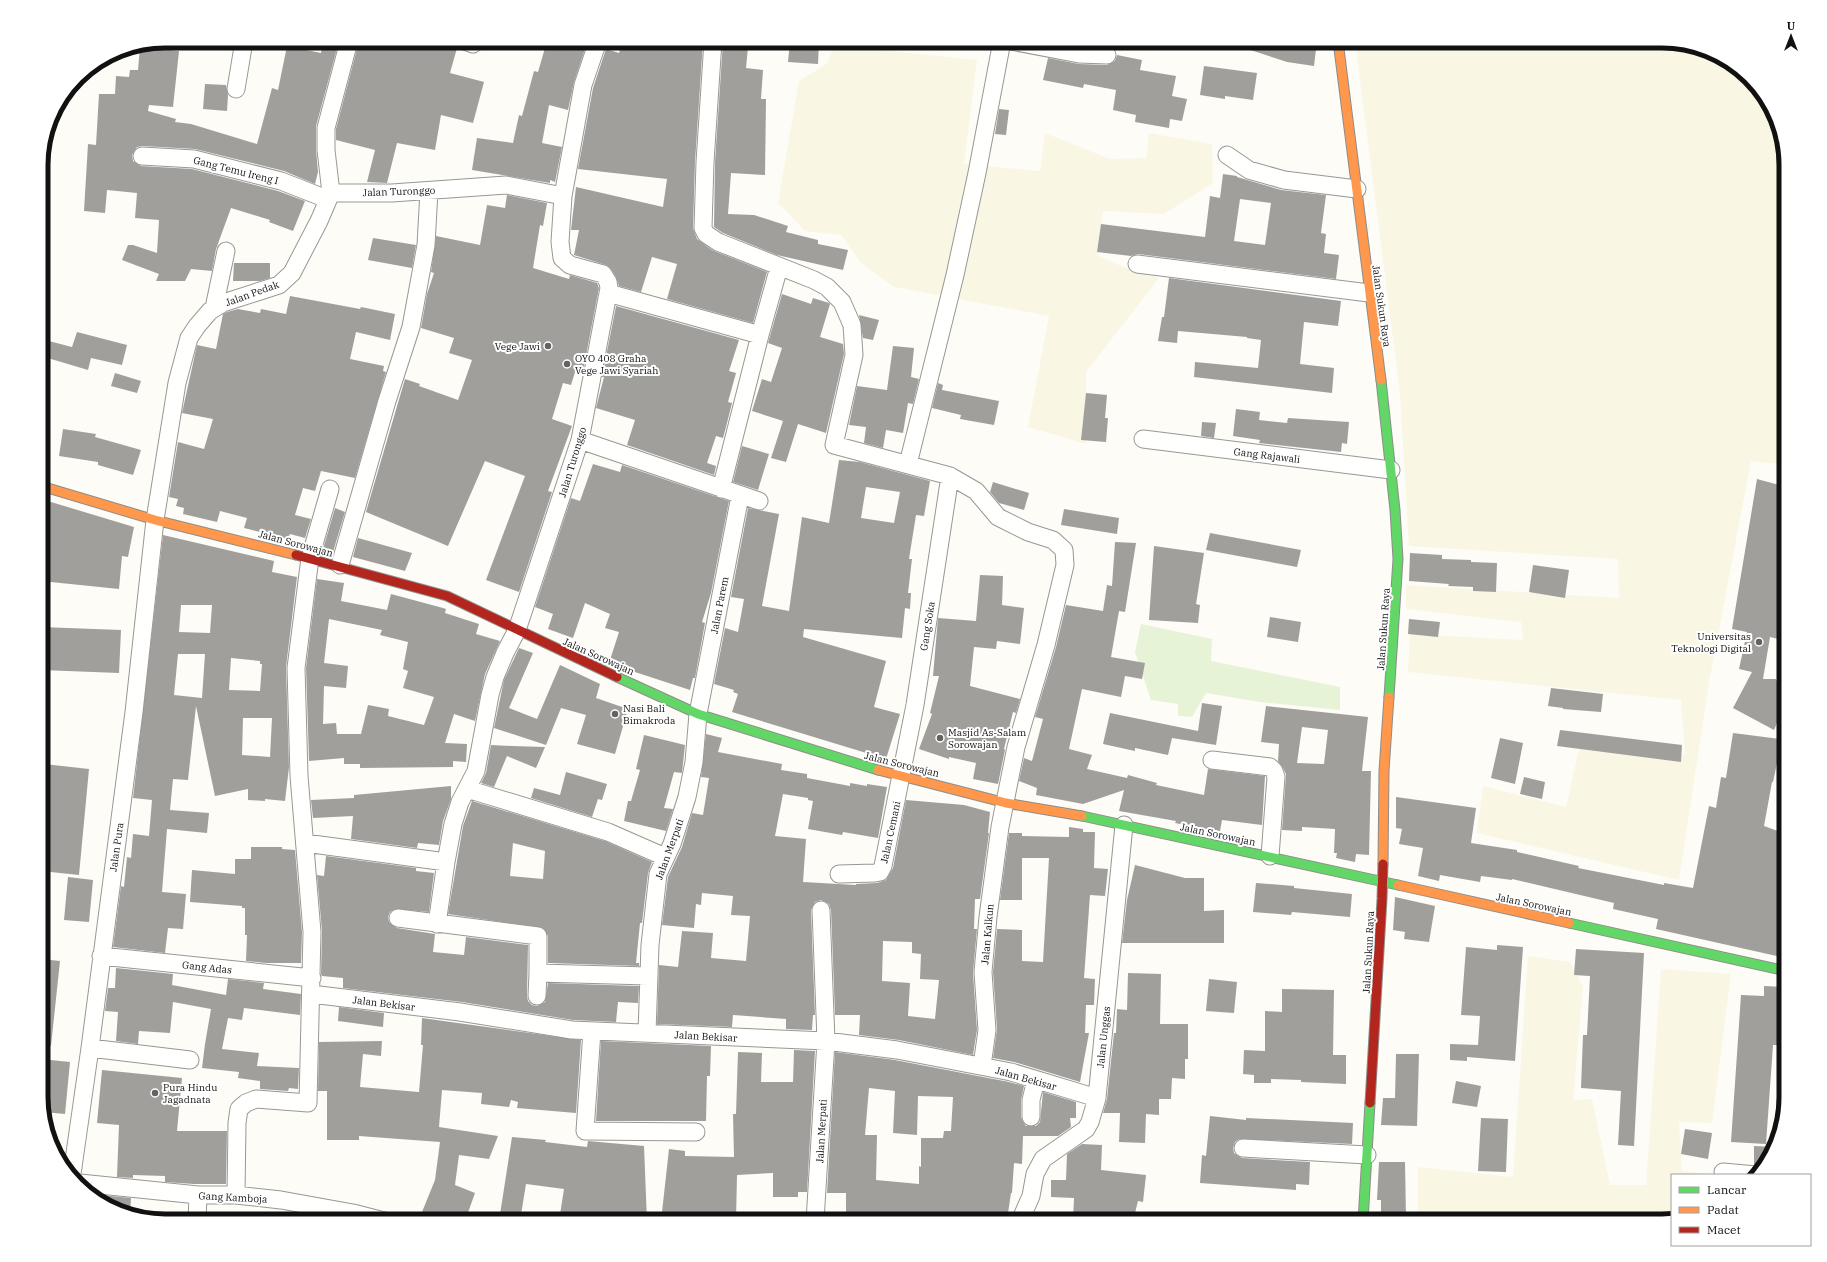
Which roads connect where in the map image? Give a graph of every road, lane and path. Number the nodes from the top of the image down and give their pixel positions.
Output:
1 (243, 48) edge
2 (347, 48) edge
3 (596, 48) edge
4 (713, 48) edge
5 (1001, 48) edge
6 (1083, 48) edge
7 (1339, 48) edge
8 (1107, 55) dead end
9 (236, 89) dead end
10 (1227, 155) dead end
11 (142, 156) dead end
12 (1357, 189) junction
13 (429, 191) junction
14 (328, 196) junction
15 (563, 196) junction
16 (226, 251) dead end
17 (1137, 264) dead end
18 (779, 267) junction
19 (608, 293) junction
20 (1369, 293) junction
21 (214, 308) junction
22 (760, 335) junction
23 (1143, 439) dead end
24 (580, 440) junction
25 (908, 464) junction
26 (1391, 470) junction
27 (950, 476) junction
28 (48, 488) edge
29 (330, 489) dead end
30 (721, 490) junction
31 (740, 496) junction
32 (759, 501) dead end
33 (155, 520) junction
34 (310, 558) junction
35 (340, 565) junction
36 (517, 630) junction
37 (698, 714) junction
38 (1212, 760) dead end
39 (902, 775) junction
40 (467, 789) junction
41 (1006, 803) junction
42 (1124, 825) junction
43 (304, 843) junction
44 (1270, 856) junction
45 (665, 857) junction
46 (446, 862) junction
47 (839, 874) dead end
48 (1382, 882) junction
49 (821, 910) dead end
50 (398, 918) dead end
51 (438, 924) junction
52 (101, 956) junction
53 (1779, 969) edge
54 (538, 973) junction
55 (648, 976) junction
56 (312, 986) junction
57 (537, 996) dead end
58 (592, 1031) junction
59 (647, 1033) junction
60 (826, 1041) junction
61 (90, 1048) junction
62 (190, 1060) dead end
63 (982, 1066) junction
64 (1036, 1080) junction
65 (1097, 1098) junction
66 (1031, 1117) dead end
67 (696, 1132) dead end
68 (1243, 1148) dead end
69 (1367, 1155) junction
70 (73, 1169) edge
71 (1724, 1172) dead end
72 (1745, 1174) edge
73 (86, 1184) edge
74 (198, 1195) junction
75 (236, 1195) junction
76 (197, 1214) edge
77 (357, 1214) edge
78 (815, 1214) edge
79 (1023, 1214) edge
80 (1363, 1214) edge

1 - 9 street
2 - 14 street, Jalan Pedak
3 - 15 street
4 - 18 street
5 - 25 street
6 - 8 street
7 - 12 street, Jalan Sukun Raya
10 - 12 street
11 - 14 street, Gang Temu Ireng I
12 - 20 street, Jalan Sukun Raya
13 - 14 street, Jalan Turonggo
13 - 15 street, Jalan Turonggo
13 - 35 street
14 - 21 street, Jalan Pedak
15 - 19 street, Jalan Turonggo
16 - 21 street
17 - 20 street
18 - 22 street
18 - 25 street, Jalan Kalkun
19 - 22 street
19 - 24 street, Jalan Turonggo
20 - 26 street, Jalan Sukun Raya
21 - 33 street, Jalan Pedak
22 - 30 street
23 - 26 street, Gang Rajawali
24 - 30 street
24 - 36 street, Jalan Turonggo
25 - 27 street, Jalan Kalkun
26 - 48 street, Jalan Sukun Raya
27 - 39 street, Gang Soka
27 - 41 street, Jalan Kalkun
28 - 33 street, Jalan Sorowajan
29 - 34 street
30 - 31 street
31 - 32 street
31 - 37 street, Jalan Parem
33 - 34 street, Jalan Sorowajan
33 - 52 street, Jalan Pura
34 - 35 street, Jalan Sorowajan
34 - 43 street
35 - 36 street, Jalan Sorowajan
36 - 37 street, Jalan Sorowajan
36 - 40 street, Jalan Turonggo
37 - 39 street, Jalan Sorowajan
37 - 45 street, Jalan Merpati
38 - 44 street
39 - 41 street, Jalan Sorowajan
39 - 47 street, Jalan Cemani
40 - 45 street
40 - 46 street, Jalan Turonggo
41 - 42 street, Jalan Sorowajan
41 - 63 street, Jalan Kalkun
42 - 44 street, Jalan Sorowajan
42 - 65 street, Jalan Unggas
43 - 46 street
43 - 56 street
44 - 48 street, Jalan Sorowajan
45 - 55 street, Jalan Merpati
46 - 51 street, Jalan Turonggo
48 - 53 street, Jalan Sorowajan
48 - 69 street, Jalan Sukun Raya
49 - 60 street, Jalan Merpati
50 - 51 street
51 - 54 street
52 - 56 street, Gang Adas
52 - 61 street, Jalan Pura
54 - 55 street
54 - 57 street
55 - 59 street, Jalan Merpati
56 - 58 street, Jalan Bekisar
56 - 75 street
58 - 59 street, Jalan Bekisar
58 - 67 street
59 - 60 street, Jalan Bekisar
60 - 63 street, Jalan Bekisar
60 - 78 street, Jalan Merpati
61 - 62 street
61 - 70 street, Jalan Pura
63 - 64 street, Jalan Bekisar
64 - 65 street, Jalan Bekisar
64 - 66 street
65 - 79 street, Jalan Unggas
68 - 69 street
69 - 80 street, Jalan Sukun Raya
71 - 72 street
73 - 74 street, Gang Kamboja
74 - 75 street, Gang Kamboja
74 - 76 street
75 - 77 street, Gang Kamboja

